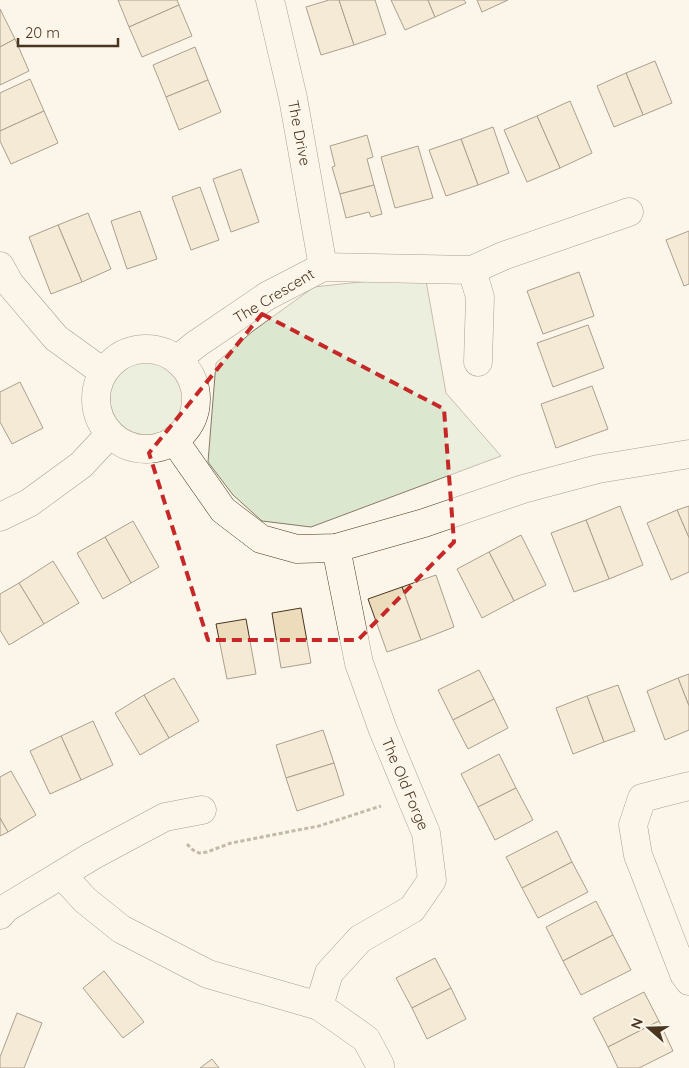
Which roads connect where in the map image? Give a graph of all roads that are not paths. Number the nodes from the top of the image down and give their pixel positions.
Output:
1 (270, 0) edge
2 (629, 212) dead end
3 (0, 266) edge
4 (323, 267) junction
5 (472, 270) junction
6 (177, 360) junction
7 (478, 362) dead end
8 (103, 372) junction
9 (110, 434) junction
10 (174, 440) junction
11 (689, 454) edge
12 (0, 517) edge
13 (336, 548) junction
14 (689, 786) edge
15 (202, 810) dead end
16 (62, 875) junction
17 (0, 915) edge
18 (689, 980) edge
19 (319, 1006) junction
20 (380, 1068) edge

1 - 4 street, The Drive
2 - 5 street, The Crescent
3 - 8 street
4 - 5 street, The Crescent
4 - 6 street, The Crescent
5 - 7 street
6 - 8 street
6 - 10 street
8 - 9 street
9 - 10 street
9 - 12 street
10 - 13 street
11 - 13 street
13 - 19 street, The Old Forge
14 - 18 street
15 - 16 street
16 - 17 street
16 - 19 street
19 - 20 street

